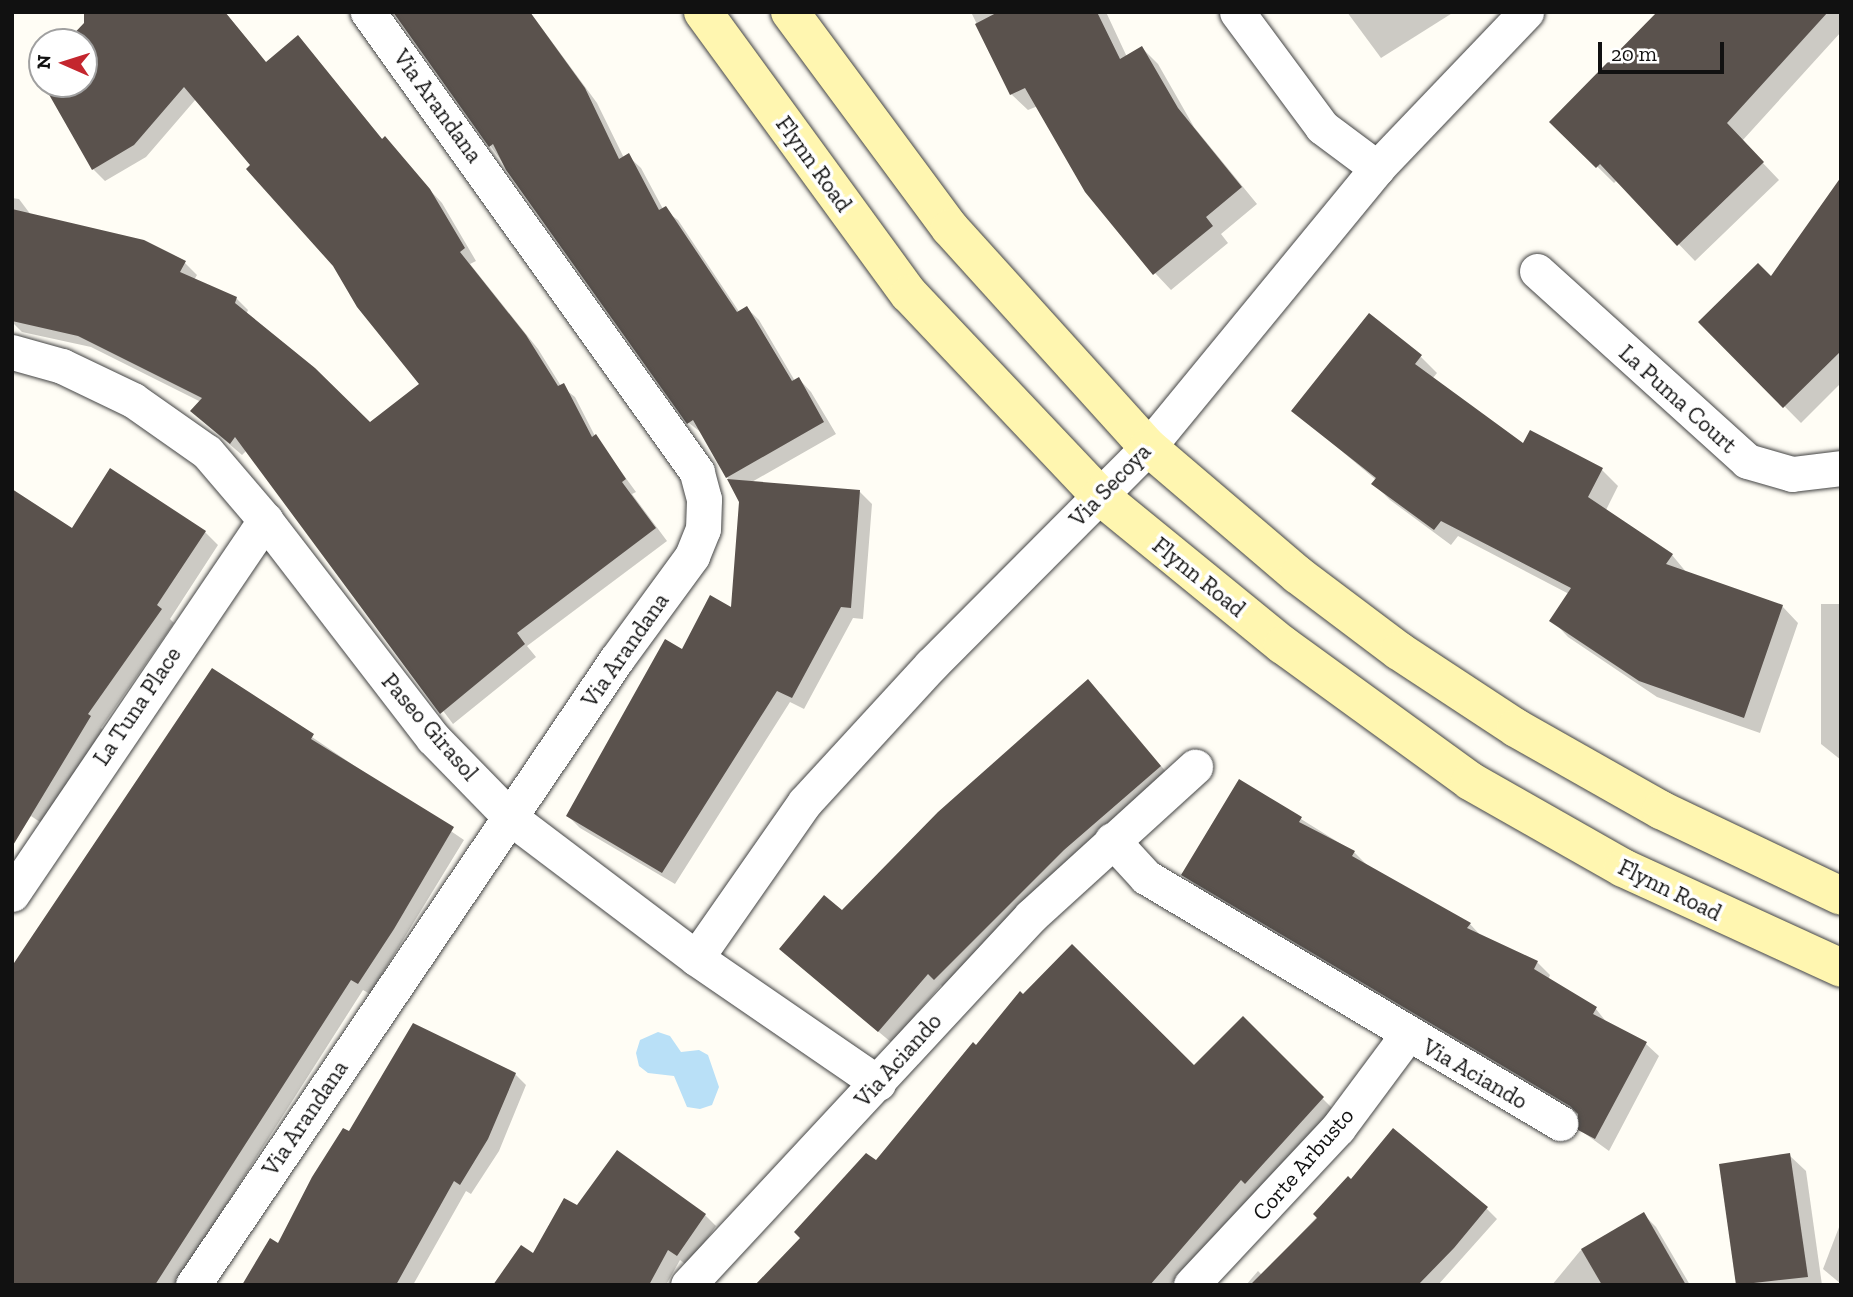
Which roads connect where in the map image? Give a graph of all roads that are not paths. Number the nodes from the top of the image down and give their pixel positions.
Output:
1 (368, 12) edge
2 (703, 12) edge
3 (790, 12) edge
4 (1237, 12) edge
5 (1526, 12) edge
6 (1377, 168) junction
7 (1537, 271) dead end
8 (12, 352) edge
9 (1148, 447) junction
10 (1841, 468) edge
11 (1100, 496) junction
12 (265, 520) junction
13 (1195, 768) dead end
14 (512, 818) junction
15 (1112, 840) junction
16 (12, 894) edge
17 (1841, 896) edge
18 (696, 958) junction
19 (1841, 968) edge
20 (1407, 1035) junction
21 (878, 1083) junction
22 (1560, 1123) dead end
23 (193, 1285) edge
24 (688, 1285) edge
25 (1191, 1285) edge

1 - 14 street, Via Arandana
2 - 11 main road, Flynn Road
3 - 9 main road
4 - 6 street
5 - 6 street, Via Secoya
6 - 9 street, Via Secoya
7 - 10 street, La Puma Court
8 - 12 street, Paseo Girasol
9 - 11 street, Via Secoya
9 - 17 main road
11 - 18 street, Via Secoya
11 - 19 main road, Flynn Road
12 - 14 street, Paseo Girasol
12 - 16 street, La Tuna Place
13 - 15 street, Via Aciando
14 - 18 street, Paseo Girasol
14 - 23 street, Via Arandana
15 - 20 street, Via Aciando
15 - 21 street, Via Aciando
18 - 21 street, Paseo Girasol
20 - 22 street, Via Aciando
20 - 25 street, Corte Arbusto
21 - 24 street, Via Aciando

